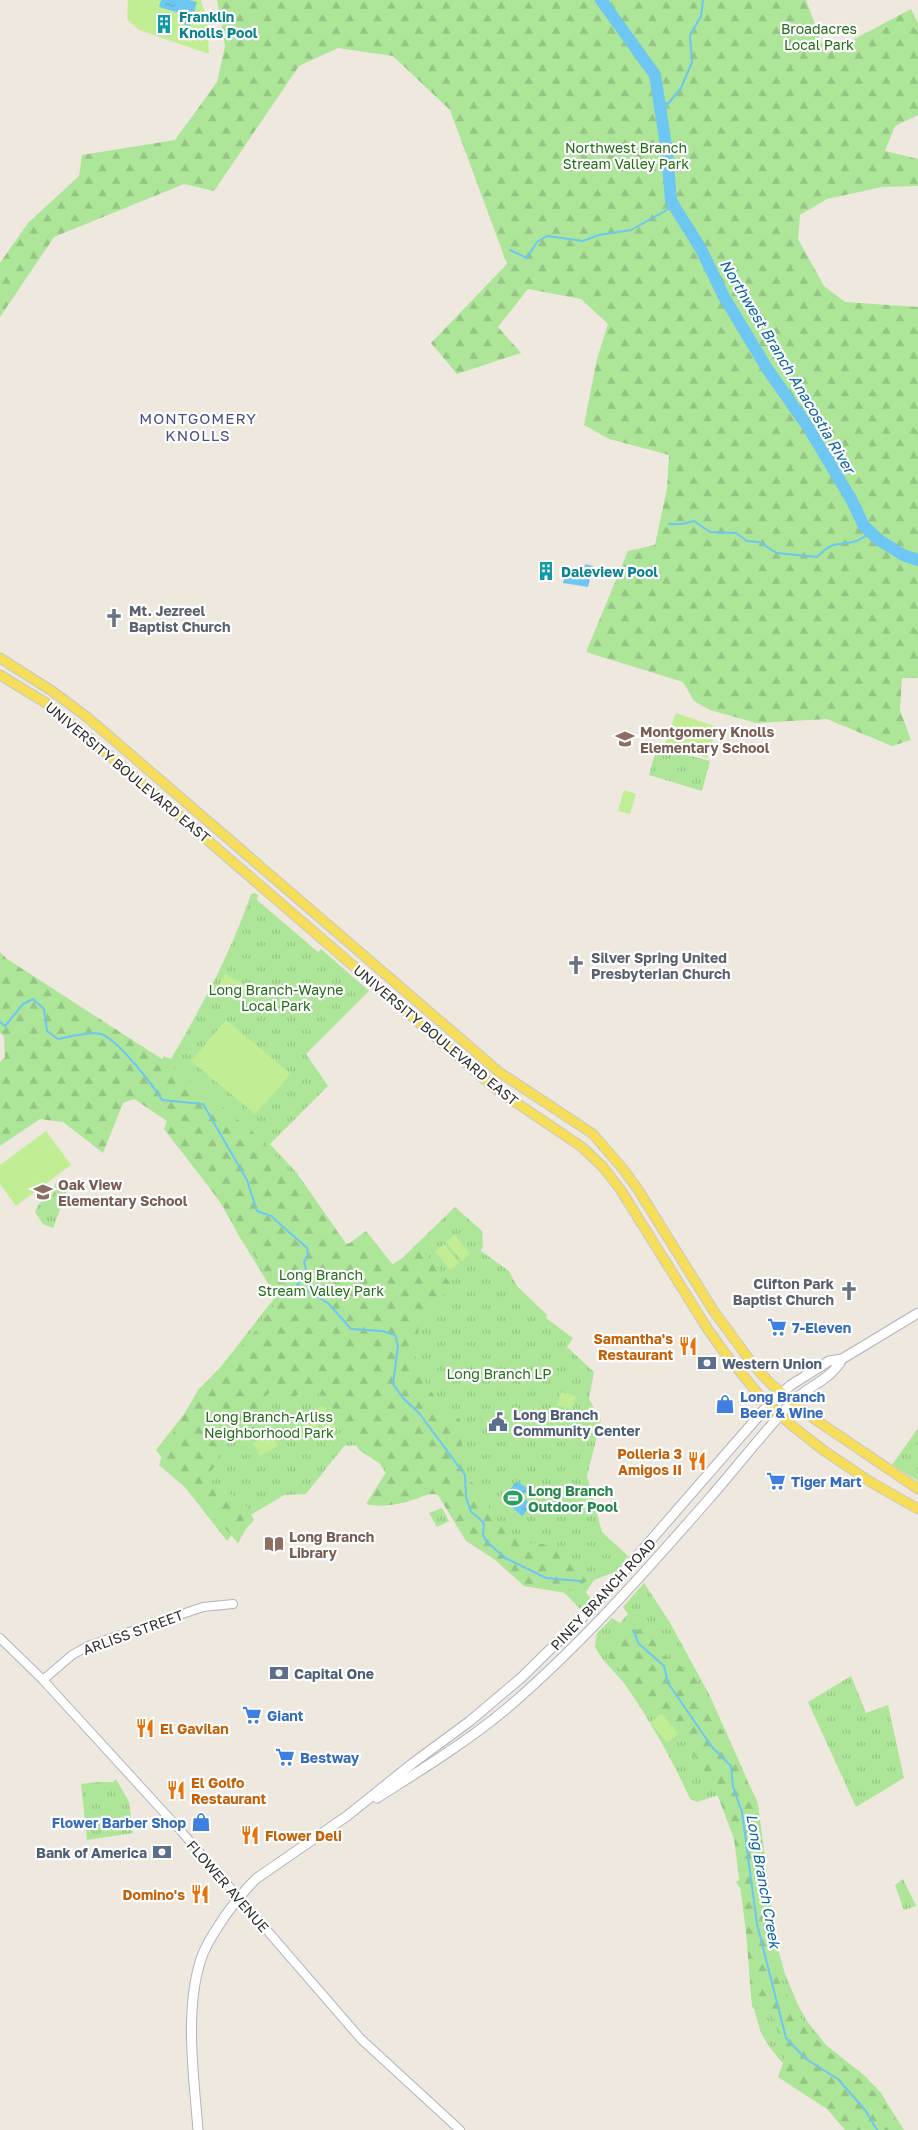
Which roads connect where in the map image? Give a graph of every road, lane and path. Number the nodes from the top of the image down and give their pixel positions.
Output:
1 (0, 658) edge
2 (0, 675) edge
3 (918, 1313) edge
4 (842, 1359) junction
5 (780, 1393) junction
6 (792, 1402) junction
7 (769, 1404) junction
8 (780, 1415) junction
9 (918, 1489) edge
10 (918, 1508) edge
11 (233, 1604) dead end
12 (0, 1638) edge
13 (43, 1680) junction
14 (413, 1762) junction
15 (421, 1771) junction
16 (347, 1816) junction
17 (237, 1898) junction
18 (198, 2130) edge
19 (460, 2130) edge

1 - 5 main road, UNIVERSITY BOULEVARD EAST
2 - 7 main road, UNIVERSITY BOULEVARD EAST
3 - 4 main road, PINEY BRANCH ROAD
4 - 5 main road, PINEY BRANCH ROAD
4 - 6 main road, PINEY BRANCH ROAD
5 - 6 main road, UNIVERSITY BOULEVARD EAST
5 - 7 main road, PINEY BRANCH ROAD
6 - 8 main road, PINEY BRANCH ROAD
6 - 9 main road, UNIVERSITY BOULEVARD EAST
7 - 8 main road, UNIVERSITY BOULEVARD EAST
7 - 14 main road, PINEY BRANCH ROAD
8 - 10 main road, UNIVERSITY BOULEVARD EAST
8 - 15 main road, PINEY BRANCH ROAD
11 - 13 street, ARLISS STREET
12 - 13 street, FLOWER AVENUE
13 - 17 street, FLOWER AVENUE
14 - 15 street
14 - 16 main road, PINEY BRANCH ROAD
15 - 16 main road, PINEY BRANCH ROAD
16 - 17 main road, PINEY BRANCH ROAD
17 - 18 main road, PINEY BRANCH ROAD
17 - 19 street, FLOWER AVENUE

